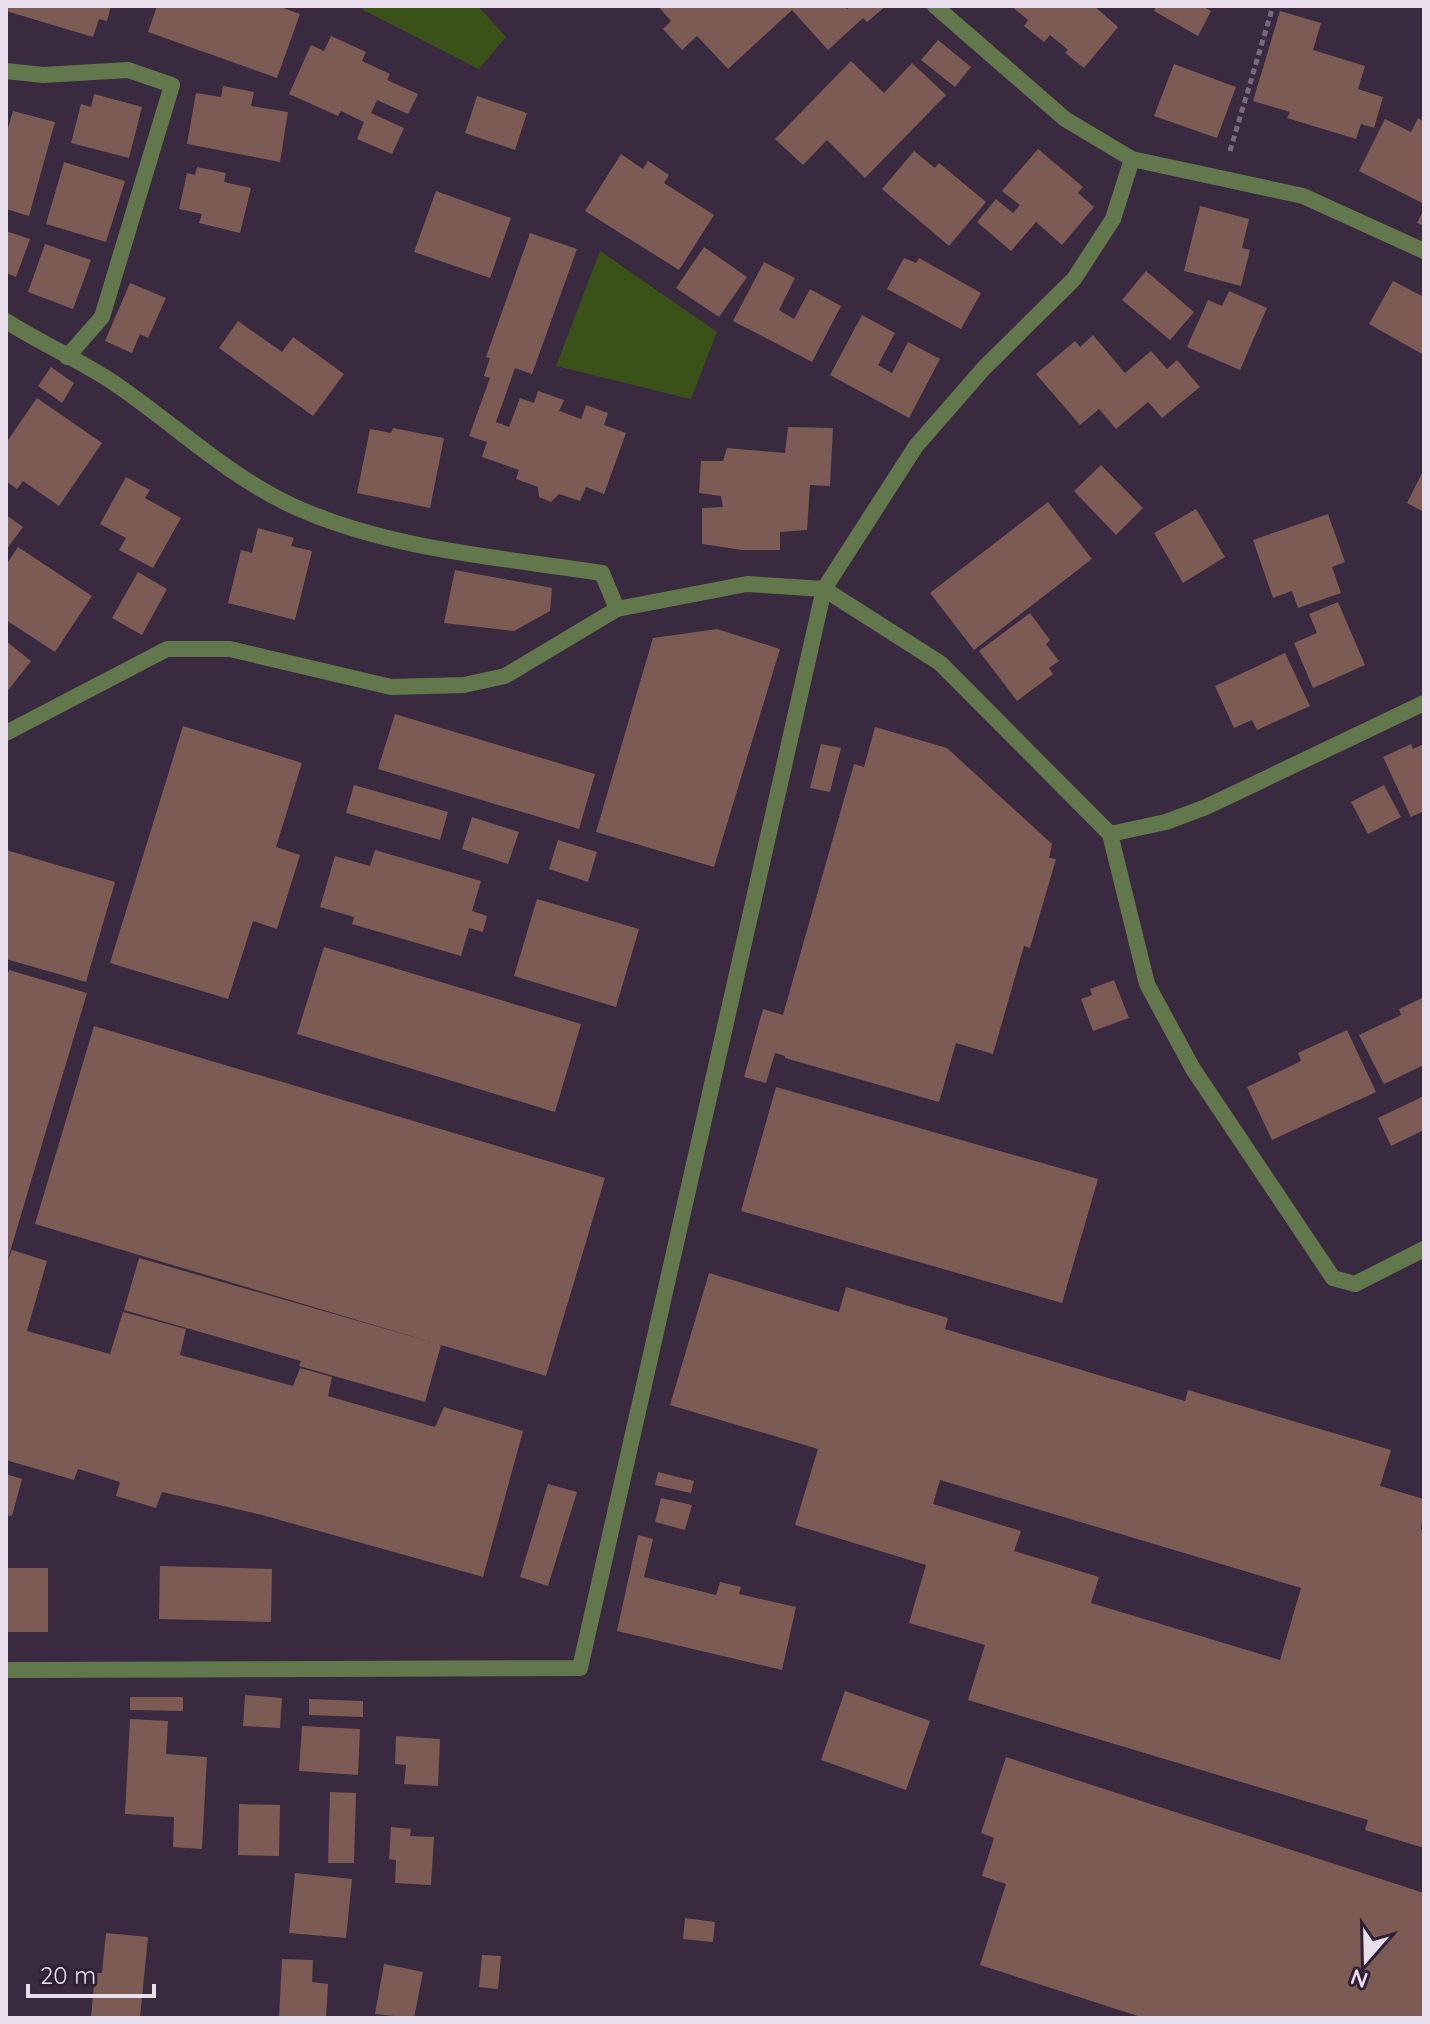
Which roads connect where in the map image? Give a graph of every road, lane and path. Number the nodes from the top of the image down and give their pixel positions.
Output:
1 (935, 6) edge
2 (1273, 6) edge
3 (6, 71) edge
4 (1132, 159) junction
5 (1222, 179) junction
6 (1424, 251) edge
7 (6, 321) edge
8 (67, 357) junction
9 (824, 589) junction
10 (617, 609) junction
11 (1424, 703) edge
12 (6, 733) edge
13 (1110, 834) junction
14 (1424, 1249) edge
15 (6, 1670) edge

1 - 4 street
2 - 5 path
3 - 8 street
4 - 5 street
4 - 9 street
5 - 6 street
7 - 8 street
8 - 10 street
9 - 10 street
9 - 13 street
9 - 15 street
10 - 12 street
11 - 13 street
13 - 14 street

